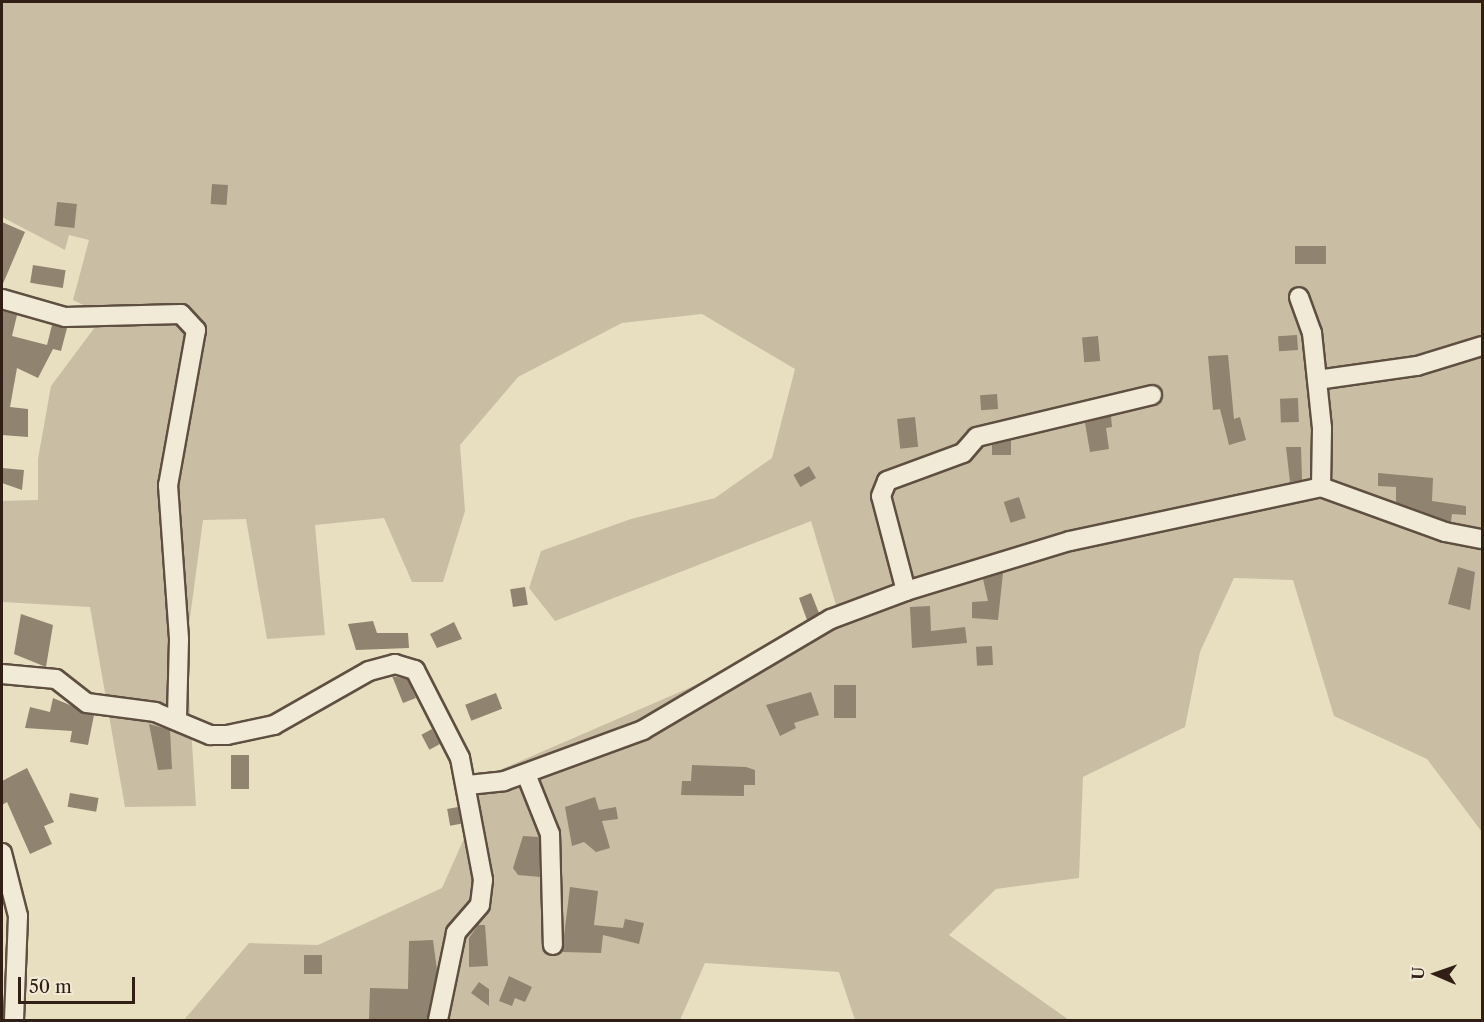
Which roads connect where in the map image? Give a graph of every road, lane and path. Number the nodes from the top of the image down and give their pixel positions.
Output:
1 (1299, 297) dead end
2 (2, 299) edge
3 (1482, 346) edge
4 (1317, 380) junction
5 (1152, 395) dead end
6 (1321, 487) junction
7 (1482, 539) edge
8 (906, 591) junction
9 (2, 674) edge
10 (177, 718) junction
11 (526, 774) junction
12 (468, 785) junction
13 (2, 853) edge
14 (553, 945) dead end
15 (14, 1020) edge
16 (438, 1020) edge

1 - 4 street
2 - 10 street
3 - 4 street
4 - 6 street
5 - 8 street
6 - 7 street
6 - 8 street
8 - 11 street
9 - 10 street
10 - 12 street
11 - 12 street
11 - 14 street
12 - 16 street
13 - 15 street

